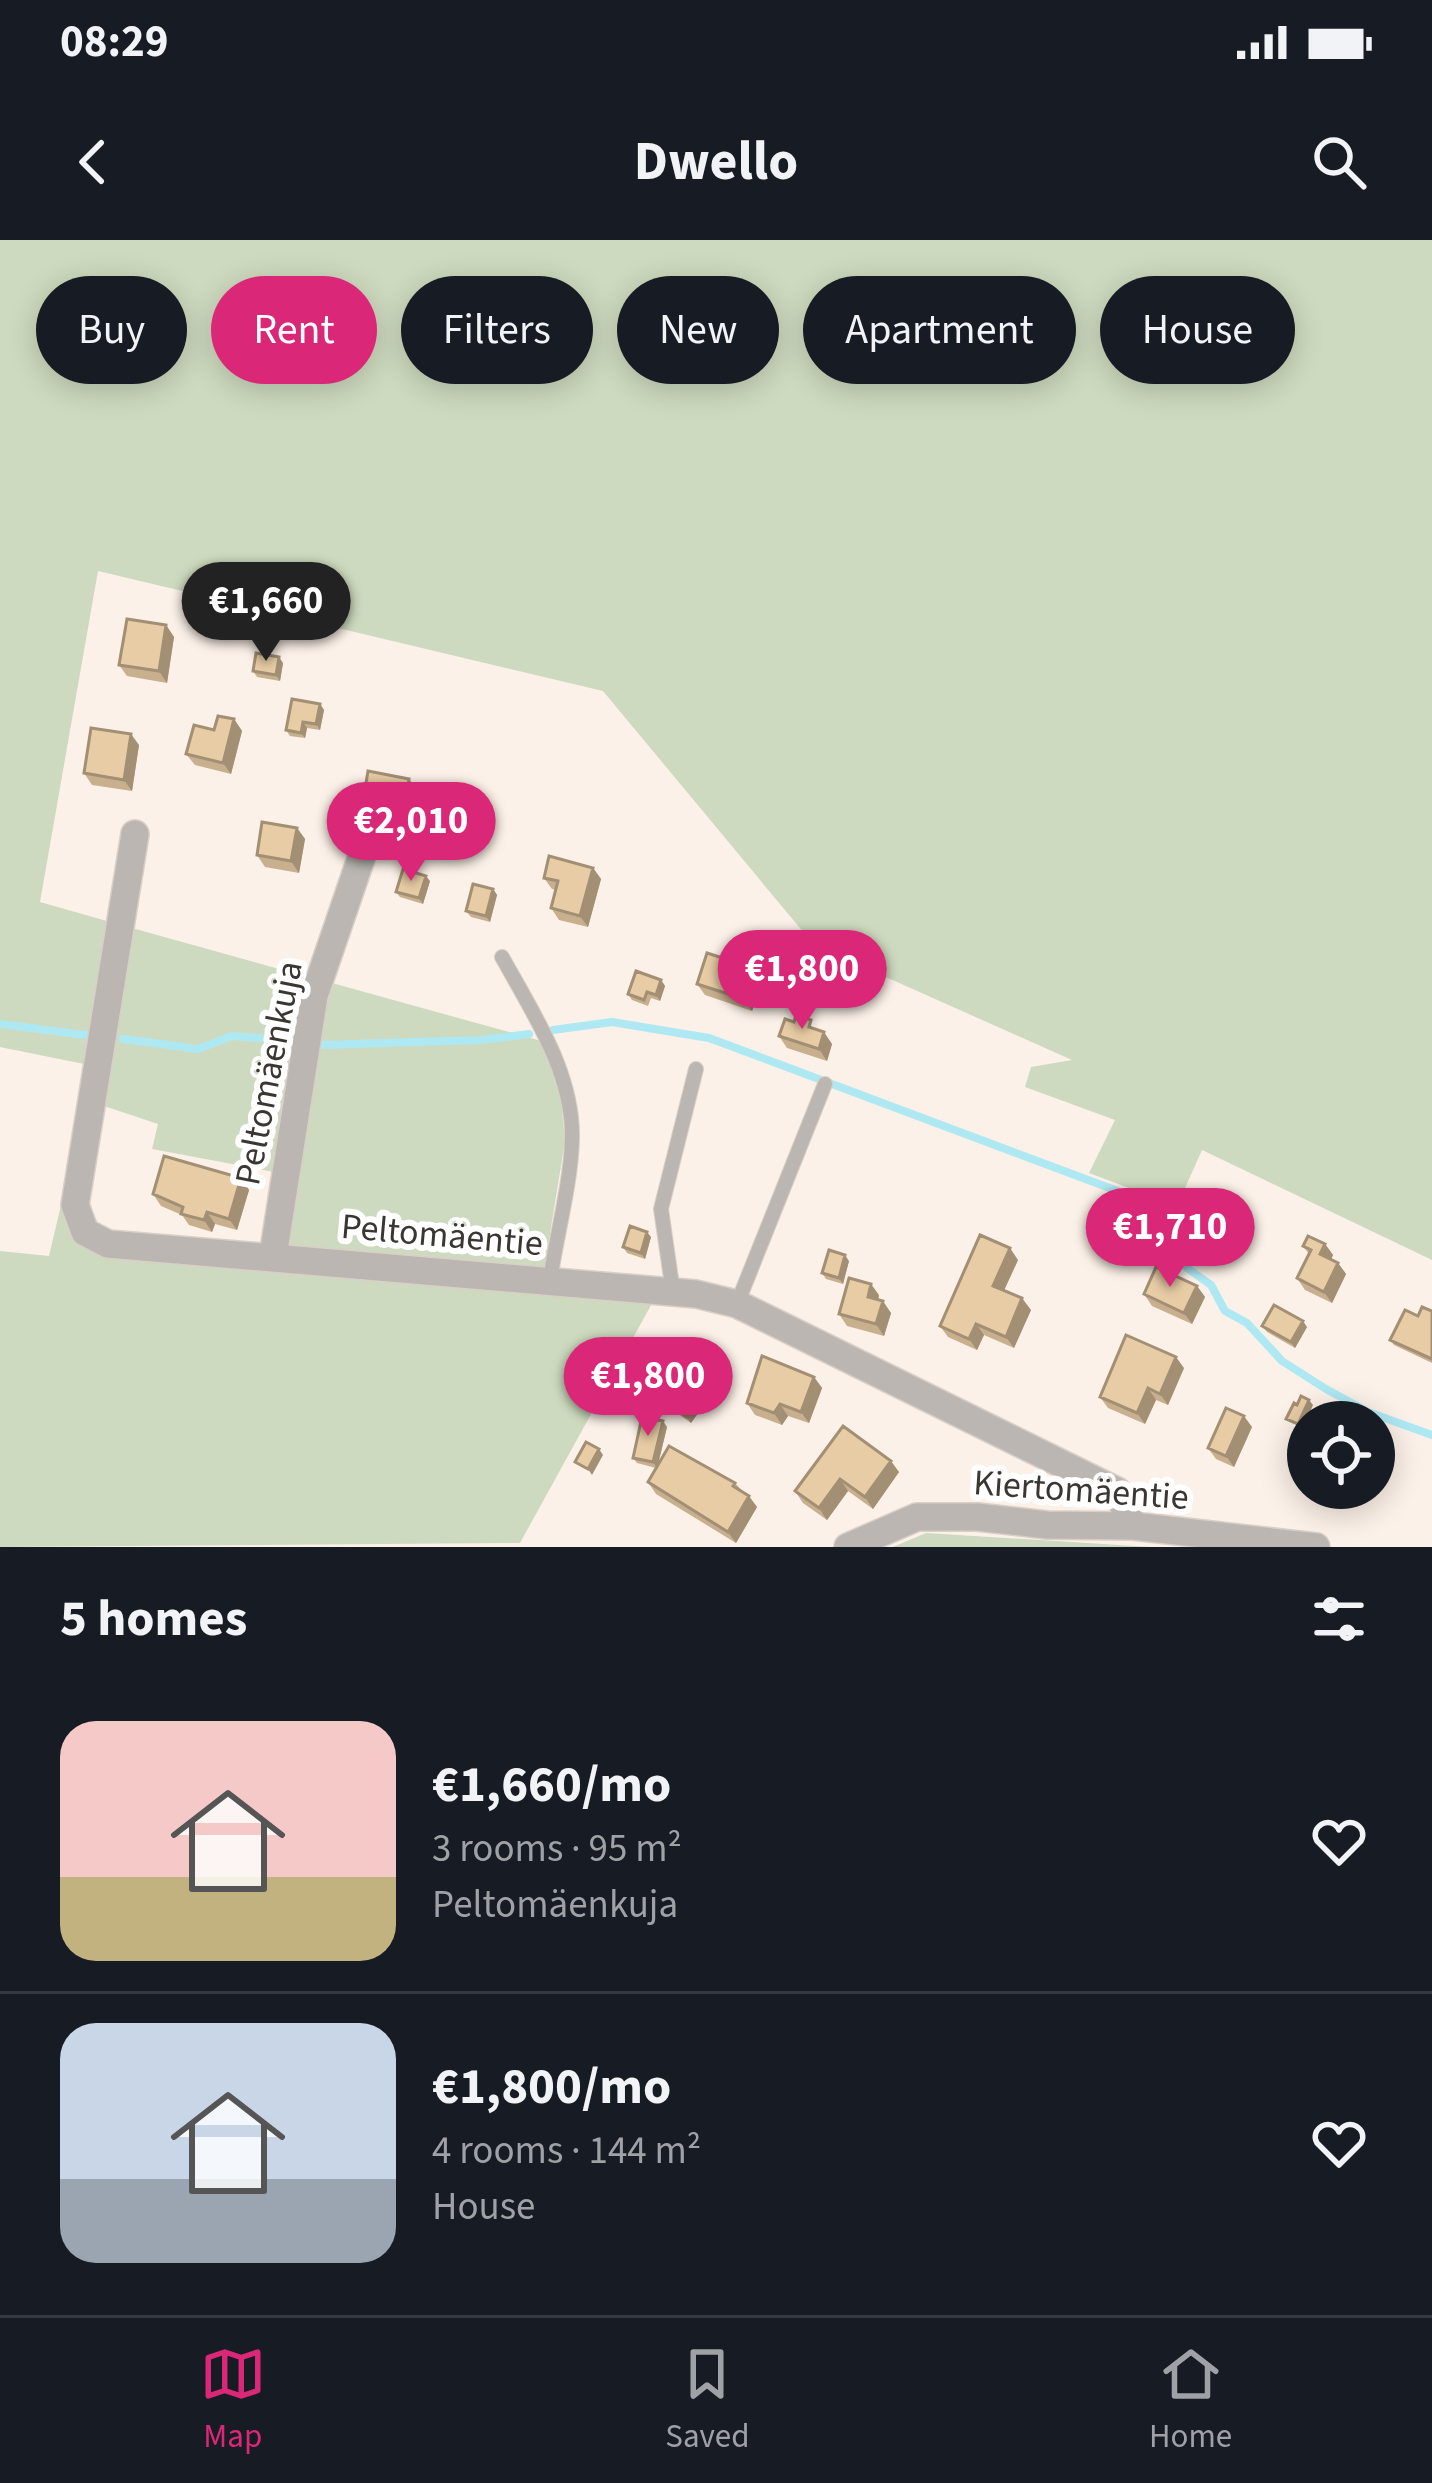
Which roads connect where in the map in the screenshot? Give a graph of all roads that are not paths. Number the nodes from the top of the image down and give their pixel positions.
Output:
1 (135, 834) dead end
2 (368, 838) dead end
3 (502, 956) dead end
4 (696, 1069) dead end
5 (825, 1084) dead end
6 (273, 1256) junction
7 (550, 1281) junction
8 (674, 1292) junction
9 (736, 1304) junction
10 (1133, 1526) junction
11 (848, 1547) edge
12 (1316, 1547) edge

1 - 6 street, Peltomäentie
2 - 6 street, Peltomäenkuja
3 - 7 lane
4 - 8 lane
5 - 9 lane
6 - 7 street, Peltomäentie
7 - 8 street, Peltomäentie
8 - 9 street, Peltomäentie
9 - 10 street, Peltomäentie
10 - 11 street, Kiertomäentie
10 - 12 street, Kiertomäentie

